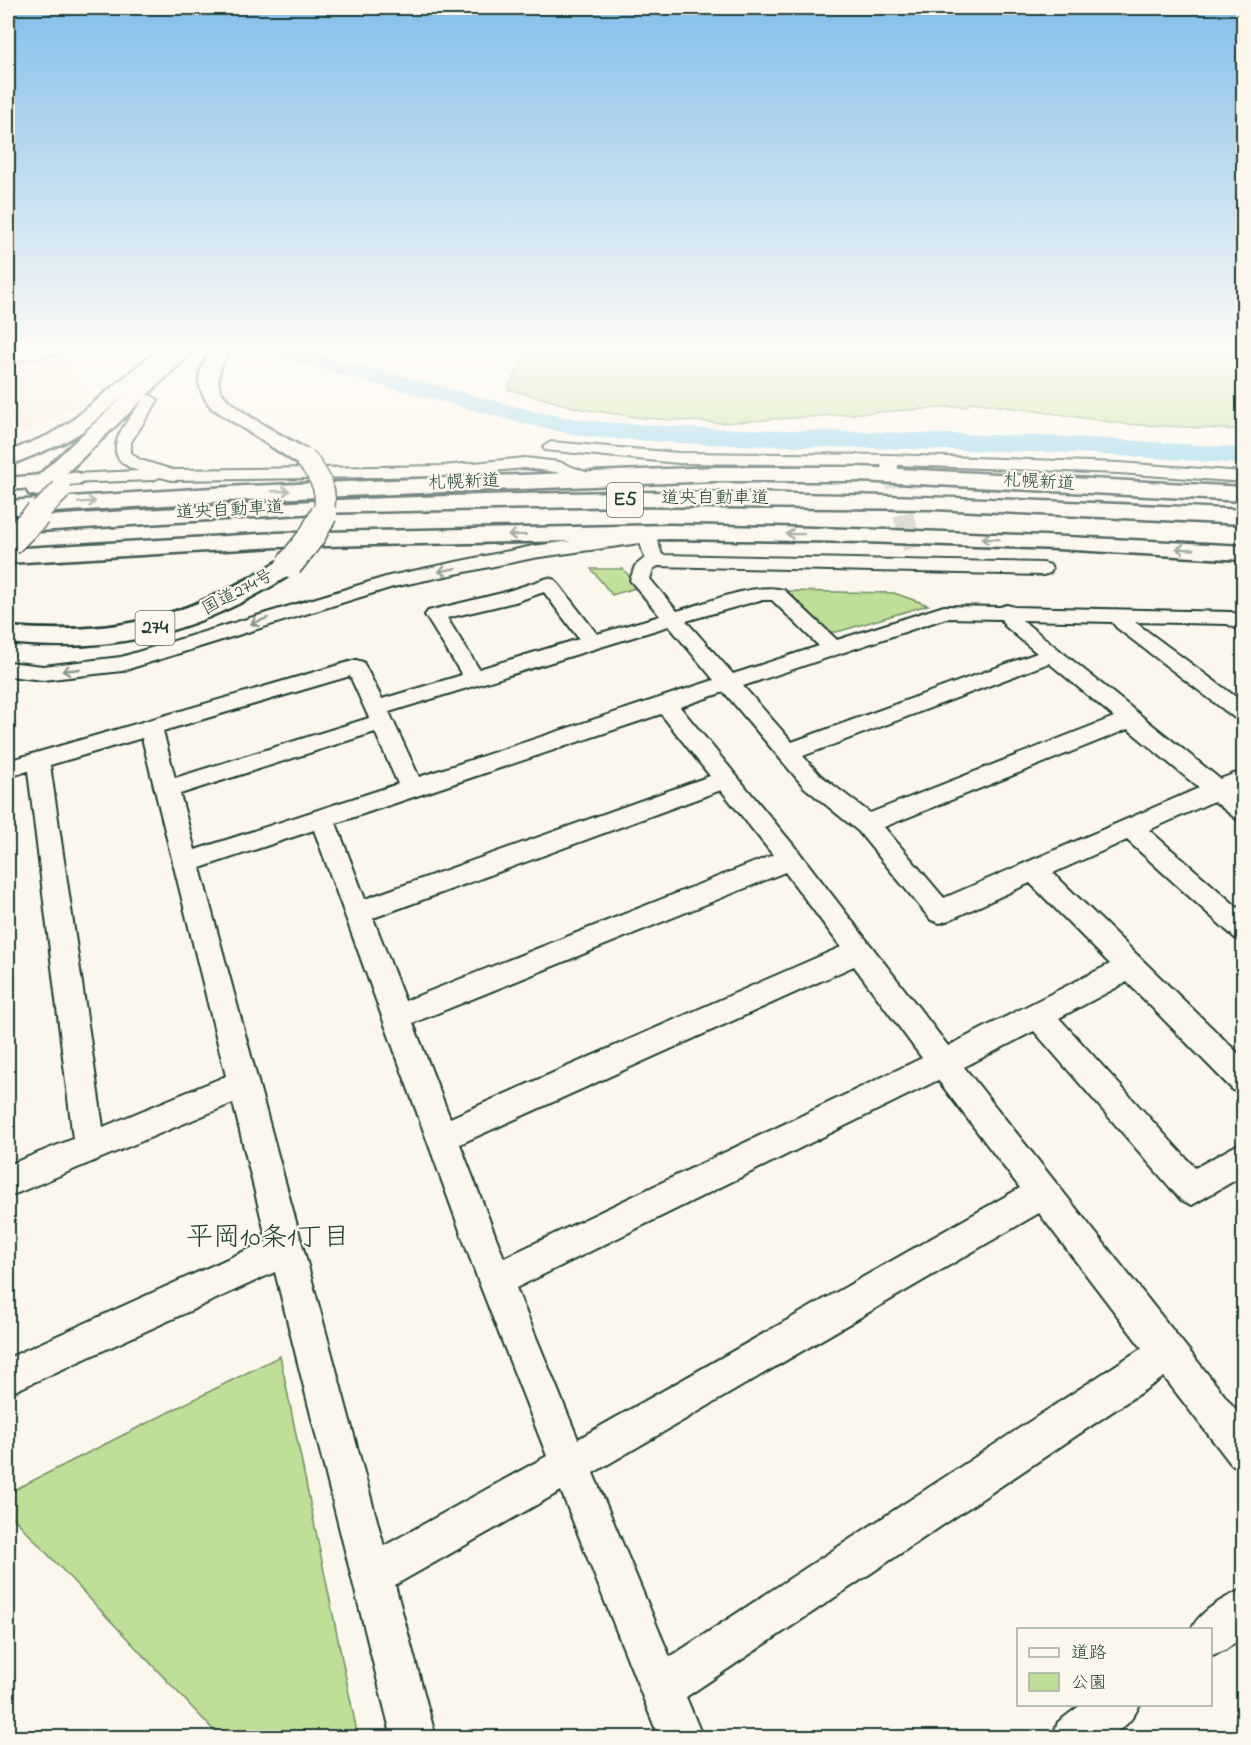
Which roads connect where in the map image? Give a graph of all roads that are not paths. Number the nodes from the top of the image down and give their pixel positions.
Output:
1 (74, 428) edge
2 (112, 428) edge
3 (118, 428) edge
4 (132, 428) edge
5 (256, 428) edge
6 (551, 447) dead end
7 (8, 460) edge
8 (172, 475) junction
9 (1244, 477) edge
10 (585, 478) junction
11 (8, 484) edge
12 (54, 485) junction
13 (1198, 491) junction
14 (1244, 494) edge
15 (437, 502) junction
16 (8, 508) edge
17 (1244, 517) edge
18 (8, 518) edge
19 (8, 526) edge
20 (1244, 531) edge
21 (670, 532) junction
22 (647, 537) junction
23 (8, 542) edge
24 (1244, 553) edge
25 (8, 556) edge
26 (655, 560) junction
27 (1043, 569) dead end
28 (1007, 611) junction
29 (1117, 615) junction
30 (674, 620) junction
31 (1239, 621) edge
32 (8, 635) edge
33 (592, 642) junction
34 (832, 647) junction
35 (1052, 655) junction
36 (8, 669) edge
37 (43, 672) junction
38 (8, 677) edge
39 (475, 679) junction
40 (728, 683) junction
41 (665, 704) junction
42 (1244, 714) edge
43 (379, 715) junction
44 (1130, 719) junction
45 (150, 726) junction
46 (788, 753) junction
47 (38, 760) junction
48 (8, 769) edge
49 (1244, 778) edge
50 (726, 779) junction
51 (412, 788) junction
52 (166, 789) junction
53 (1216, 790) junction
54 (1244, 812) edge
55 (322, 818) junction
56 (867, 824) junction
57 (1131, 828) junction
58 (790, 859) junction
59 (186, 863) junction
60 (1034, 871) junction
61 (357, 913) junction
62 (1244, 930) edge
63 (860, 951) junction
64 (1130, 967) junction
65 (1038, 1015) junction
66 (396, 1017) junction
67 (943, 1063) junction
68 (1244, 1080) edge
69 (243, 1084) junction
70 (441, 1137) junction
71 (90, 1148) junction
72 (1244, 1156) edge
73 (8, 1181) edge
74 (1043, 1193) junction
75 (287, 1249) junction
76 (495, 1280) junction
77 (1167, 1353) junction
78 (8, 1376) edge
79 (1244, 1451) edge
80 (571, 1464) junction
81 (372, 1575) junction
82 (1244, 1610) edge
83 (1212, 1634) edge
84 (661, 1688) junction
85 (1115, 1706) edge
86 (414, 1737) edge
87 (681, 1737) edge
88 (1074, 1737) edge

1 - 7 main road
2 - 12 main road
3 - 12 main road
4 - 8 street
5 - 32 main road, 国道274号 / 274, bridge
6 - 9 street
8 - 10 street
8 - 12 street
10 - 13 main road, 札幌新道
16 -> 10 main road, 札幌新道
11 - 12 main road
12 - 18 main road
12 - 23 main road, bridge
13 - 14 main road, 札幌新道
13 - 15 main road
15 - 17 main road, 道央自動車道 / E5
15 - 19 main road, 道央自動車道 / E5
20 - 23 main road, 道央自動車道 / E5
21 - 22 street
24 -> 21 main road
21 -> 25 main road
22 - 26 street
22 -> 37 street
26 - 27 street
26 - 30 street
28 - 29 street
28 - 34 street
28 - 35 street
29 - 31 street
29 - 42 street
30 - 33 street
30 - 34 street
30 - 40 street
33 - 39 street
33 - 39 street
34 - 40 street
35 - 44 street
35 - 46 street
36 - 37 street
37 - 38 street
39 - 43 street
40 - 41 street
40 - 46 street
41 - 50 street
41 - 51 street
43 - 45 street
43 - 51 street
43 - 52 street
44 - 53 street
44 - 56 street
45 - 47 street
45 - 52 street
46 - 56 street
47 - 48 street
47 - 71 street
49 - 53 street
50 - 58 street
50 - 61 street
51 - 55 street
52 - 59 street
53 - 54 street
53 - 57 street
55 - 59 street
55 - 61 street
56 - 60 street
57 - 60 street
57 - 62 street
58 - 63 street
58 - 66 street
59 - 69 street
60 - 64 street
61 - 66 street
63 - 67 street
63 - 70 street
64 - 65 street
64 - 68 street
65 - 67 street
65 - 72 street
66 - 70 street
67 - 74 street
67 - 76 street
69 - 71 street
69 - 75 street
70 - 76 street
71 - 73 street
74 - 77 street
74 - 80 street
75 - 78 street
75 - 81 street
76 - 80 street
77 - 79 street
77 - 84 street
80 - 81 street
80 - 84 street
81 - 86 street
82 - 83 street
84 - 87 street
85 - 88 street

